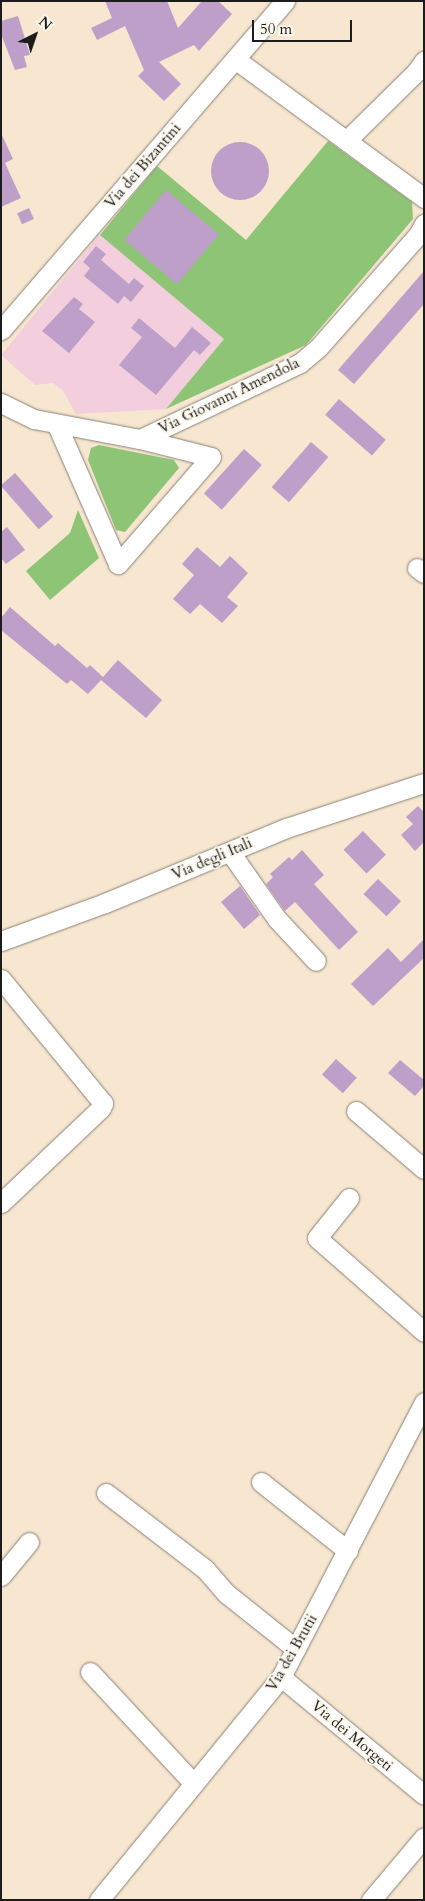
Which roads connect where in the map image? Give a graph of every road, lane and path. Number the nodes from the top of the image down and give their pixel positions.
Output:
1 (285, 1) edge
2 (235, 59) junction
3 (424, 61) edge
4 (346, 141) junction
5 (424, 198) edge
6 (424, 224) edge
7 (1, 330) edge
8 (1, 403) edge
9 (34, 419) junction
10 (1, 420) edge
11 (57, 425) junction
12 (140, 439) junction
13 (424, 783) edge
14 (230, 852) junction
15 (1, 941) edge
16 (316, 961) dead end
17 (1, 979) edge
18 (356, 1111) dead end
19 (424, 1169) edge
20 (349, 1198) dead end
21 (1, 1203) edge
22 (424, 1332) edge
23 (424, 1402) edge
24 (261, 1482) dead end
25 (106, 1493) dead end
26 (29, 1542) dead end
27 (348, 1551) junction
28 (1, 1576) edge
29 (296, 1649) junction
30 (90, 1672) dead end
31 (281, 1677) junction
32 (192, 1783) junction
33 (424, 1795) edge
34 (424, 1837) edge
35 (99, 1900) edge
36 (372, 1900) edge

1 - 2 street, Via dei Bizantini
2 - 4 street
2 - 7 street, Via dei Bizantini
3 - 4 street
4 - 5 street
6 - 12 street, Via Giovanni Amendola
8 - 9 street
9 - 10 street
9 - 11 street, Via Giovanni Amendola
11 - 12 street, Via Giovanni Amendola
11 - 12 street
13 - 14 street, Via degli Itali
14 - 15 street, Via degli Itali
14 - 16 street
17 - 21 street
18 - 19 street
20 - 22 street
23 - 27 street, Via dei Brutii
24 - 27 street
25 - 29 street
26 - 28 street
27 - 29 street, Via dei Brutii
29 - 31 street, Via dei Brutii
30 - 32 street
31 - 32 street, Via dei Brutii
31 - 33 street, Via dei Morgeti
32 - 35 street, Via dei Brutii
34 - 36 street

